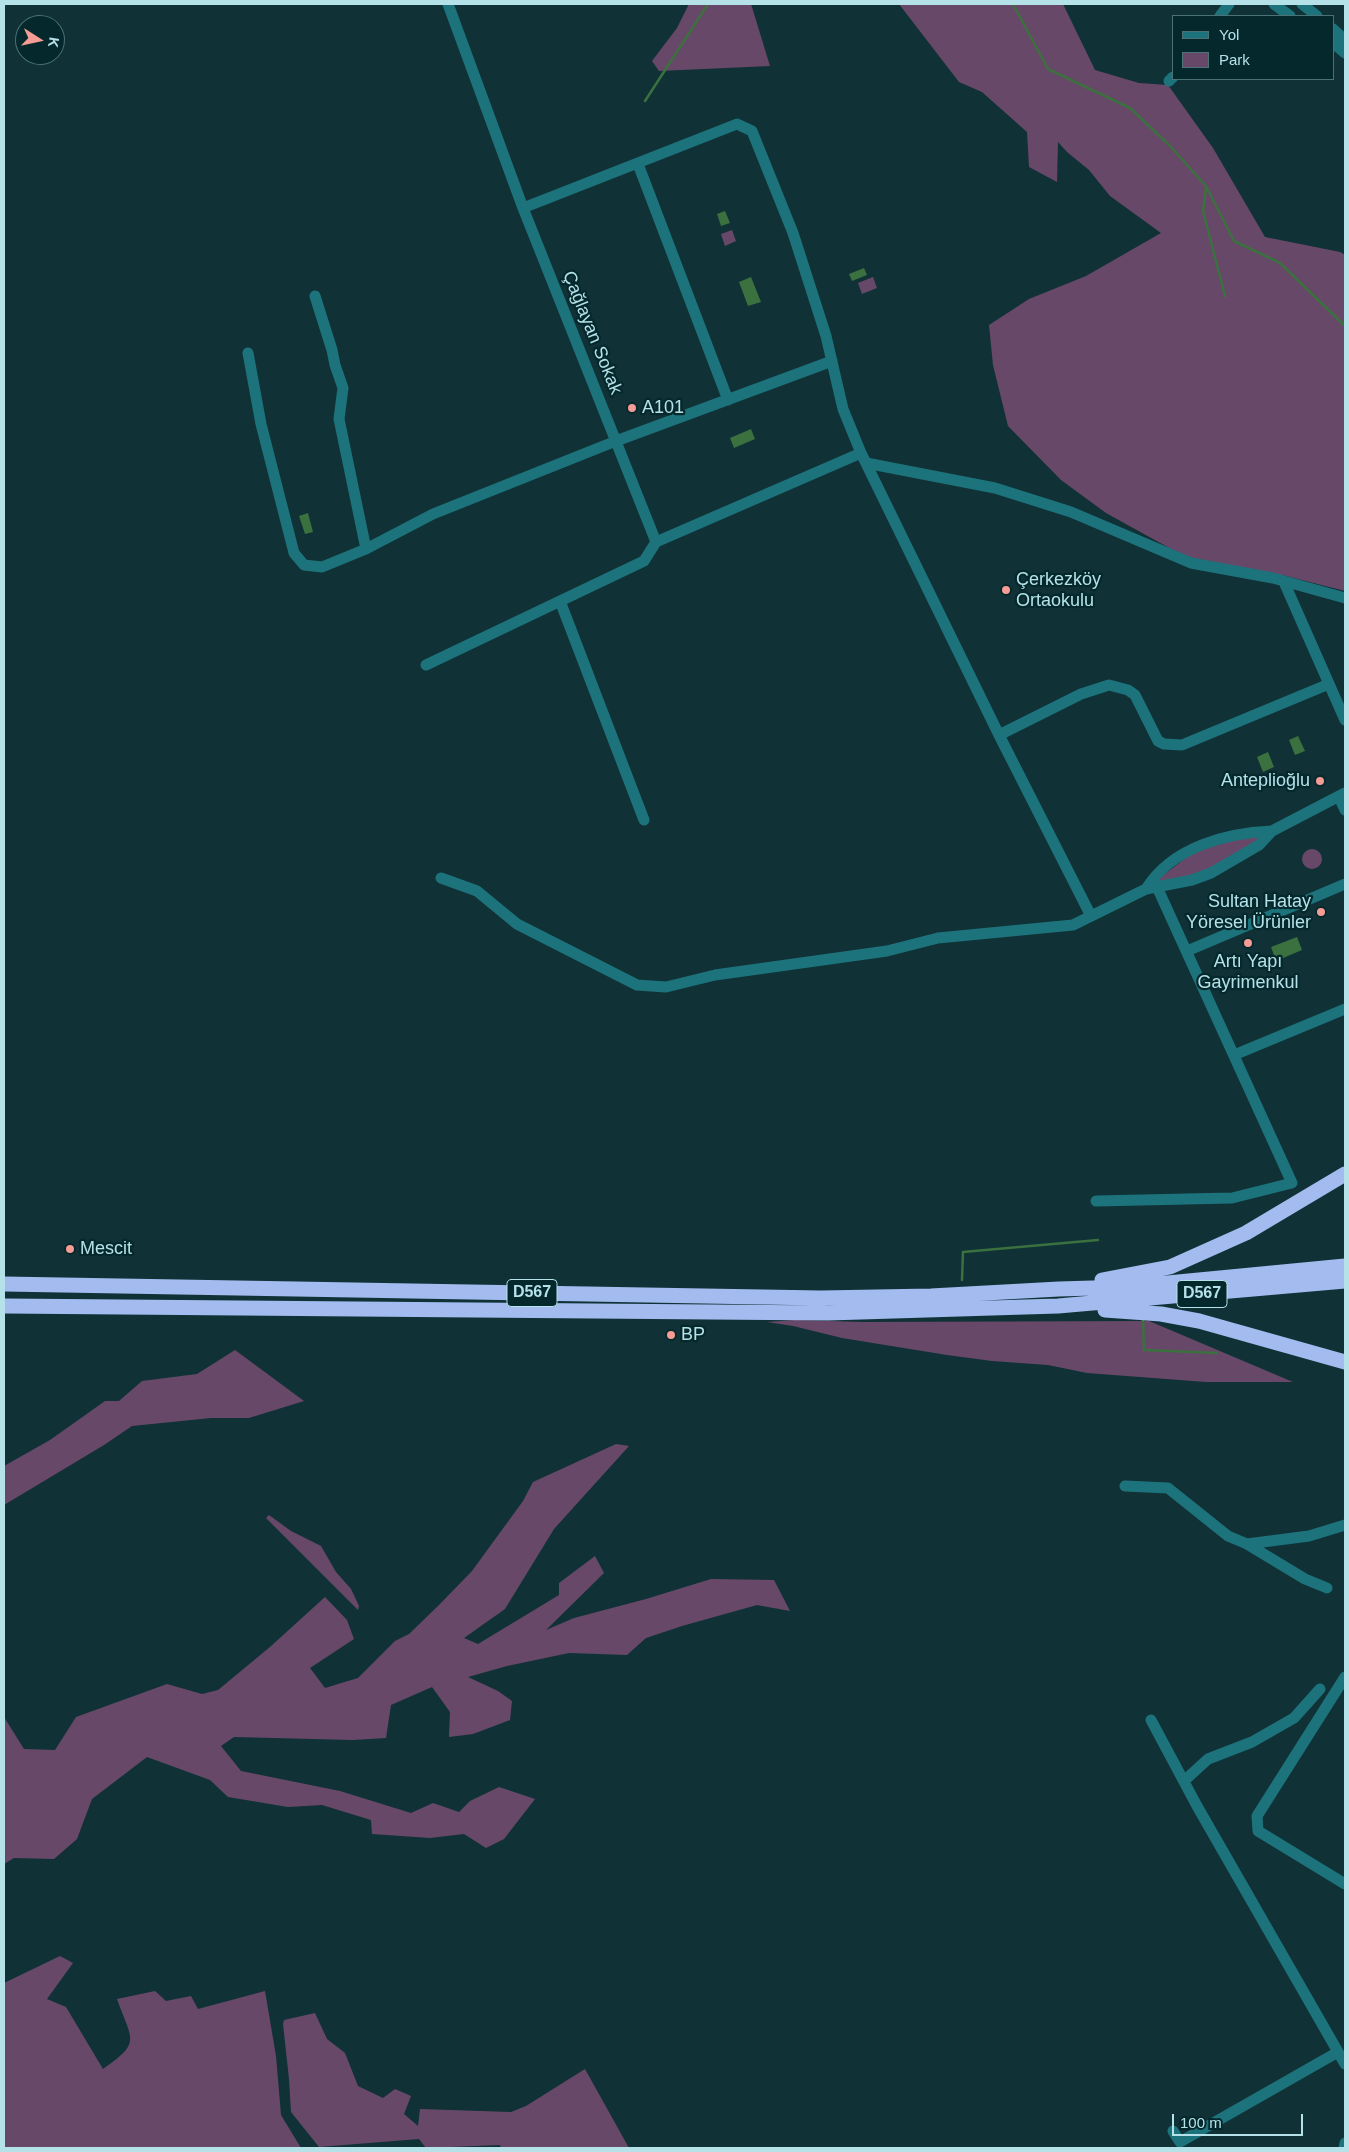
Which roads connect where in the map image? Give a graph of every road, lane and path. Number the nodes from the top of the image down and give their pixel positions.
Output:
1 (448, 4) edge
2 (1230, 4) edge
3 (1274, 4) edge
4 (1285, 4) edge
5 (1302, 4) edge
6 (1221, 15) edge
7 (1289, 15) edge
8 (1300, 15) edge
9 (1316, 15) edge
10 (1334, 31) edge
11 (1345, 40) edge
12 (1334, 44) edge
13 (1334, 53) edge
14 (1345, 53) edge
15 (1345, 62) edge
16 (638, 164) junction
17 (523, 208) junction
18 (315, 296) dead end
19 (248, 353) dead end
20 (832, 361) junction
21 (728, 400) junction
22 (616, 441) junction
23 (863, 458) junction
24 (656, 542) junction
25 (366, 548) junction
26 (1284, 582) junction
27 (1345, 598) edge
28 (560, 601) junction
29 (426, 665) dead end
30 (1329, 684) junction
31 (1345, 720) edge
32 (999, 735) junction
33 (1342, 795) edge
34 (1345, 810) edge
35 (644, 820) dead end
36 (1272, 831) junction
37 (441, 878) dead end
38 (1345, 884) edge
39 (1152, 888) junction
40 (1091, 916) junction
41 (1187, 951) junction
42 (1345, 1008) edge
43 (1234, 1055) junction
44 (1345, 1174) edge
45 (1096, 1201) dead end
46 (1345, 1266) edge
47 (1345, 1281) edge
48 (4, 1284) edge
49 (1059, 1288) junction
50 (4, 1306) edge
51 (1058, 1306) junction
52 (1345, 1362) edge
53 (1125, 1486) dead end
54 (1345, 1525) edge
55 (1246, 1544) junction
56 (1327, 1588) dead end
57 (1345, 1678) edge
58 (1320, 1689) dead end
59 (1151, 1720) dead end
60 (1184, 1781) junction
61 (1345, 1884) edge
62 (1338, 2052) junction
63 (1345, 2064) edge
64 (1173, 2131) dead end
65 (1345, 2143) edge
66 (1344, 2148) edge

1 - 17 street, Çağlayan Sokak
2 - 6 street
3 - 7 street
4 - 8 street
5 - 9 street
10 - 11 street
12 - 14 street
13 - 15 street
16 - 17 street
16 - 20 street
16 - 21 street
17 - 22 street, Çağlayan Sokak
18 - 25 street
19 - 25 street
20 - 21 street
20 - 23 street
21 - 22 street
22 - 24 street, Çağlayan Sokak
22 - 25 street
23 - 24 street
23 - 26 street
23 - 32 street
24 - 28 street
26 - 27 street
26 - 30 street
28 - 29 street
28 - 35 street
30 - 31 street
30 - 32 street
32 - 40 street
33 - 34 street
33 - 36 street
36 - 39 street
36 - 39 street
37 - 40 street
38 - 41 street
39 - 40 street
39 - 41 street
41 - 43 street
42 - 43 street
43 - 45 street
44 - 49 highway
46 - 49 highway, D567
47 - 51 highway, D567
48 - 49 highway, D567
50 - 51 highway, D567
51 - 52 highway
53 - 55 street
54 - 55 street
55 - 56 street
57 - 61 street
58 - 60 street
59 - 60 street
60 - 62 street
62 - 63 street
62 - 64 street
65 - 66 street

